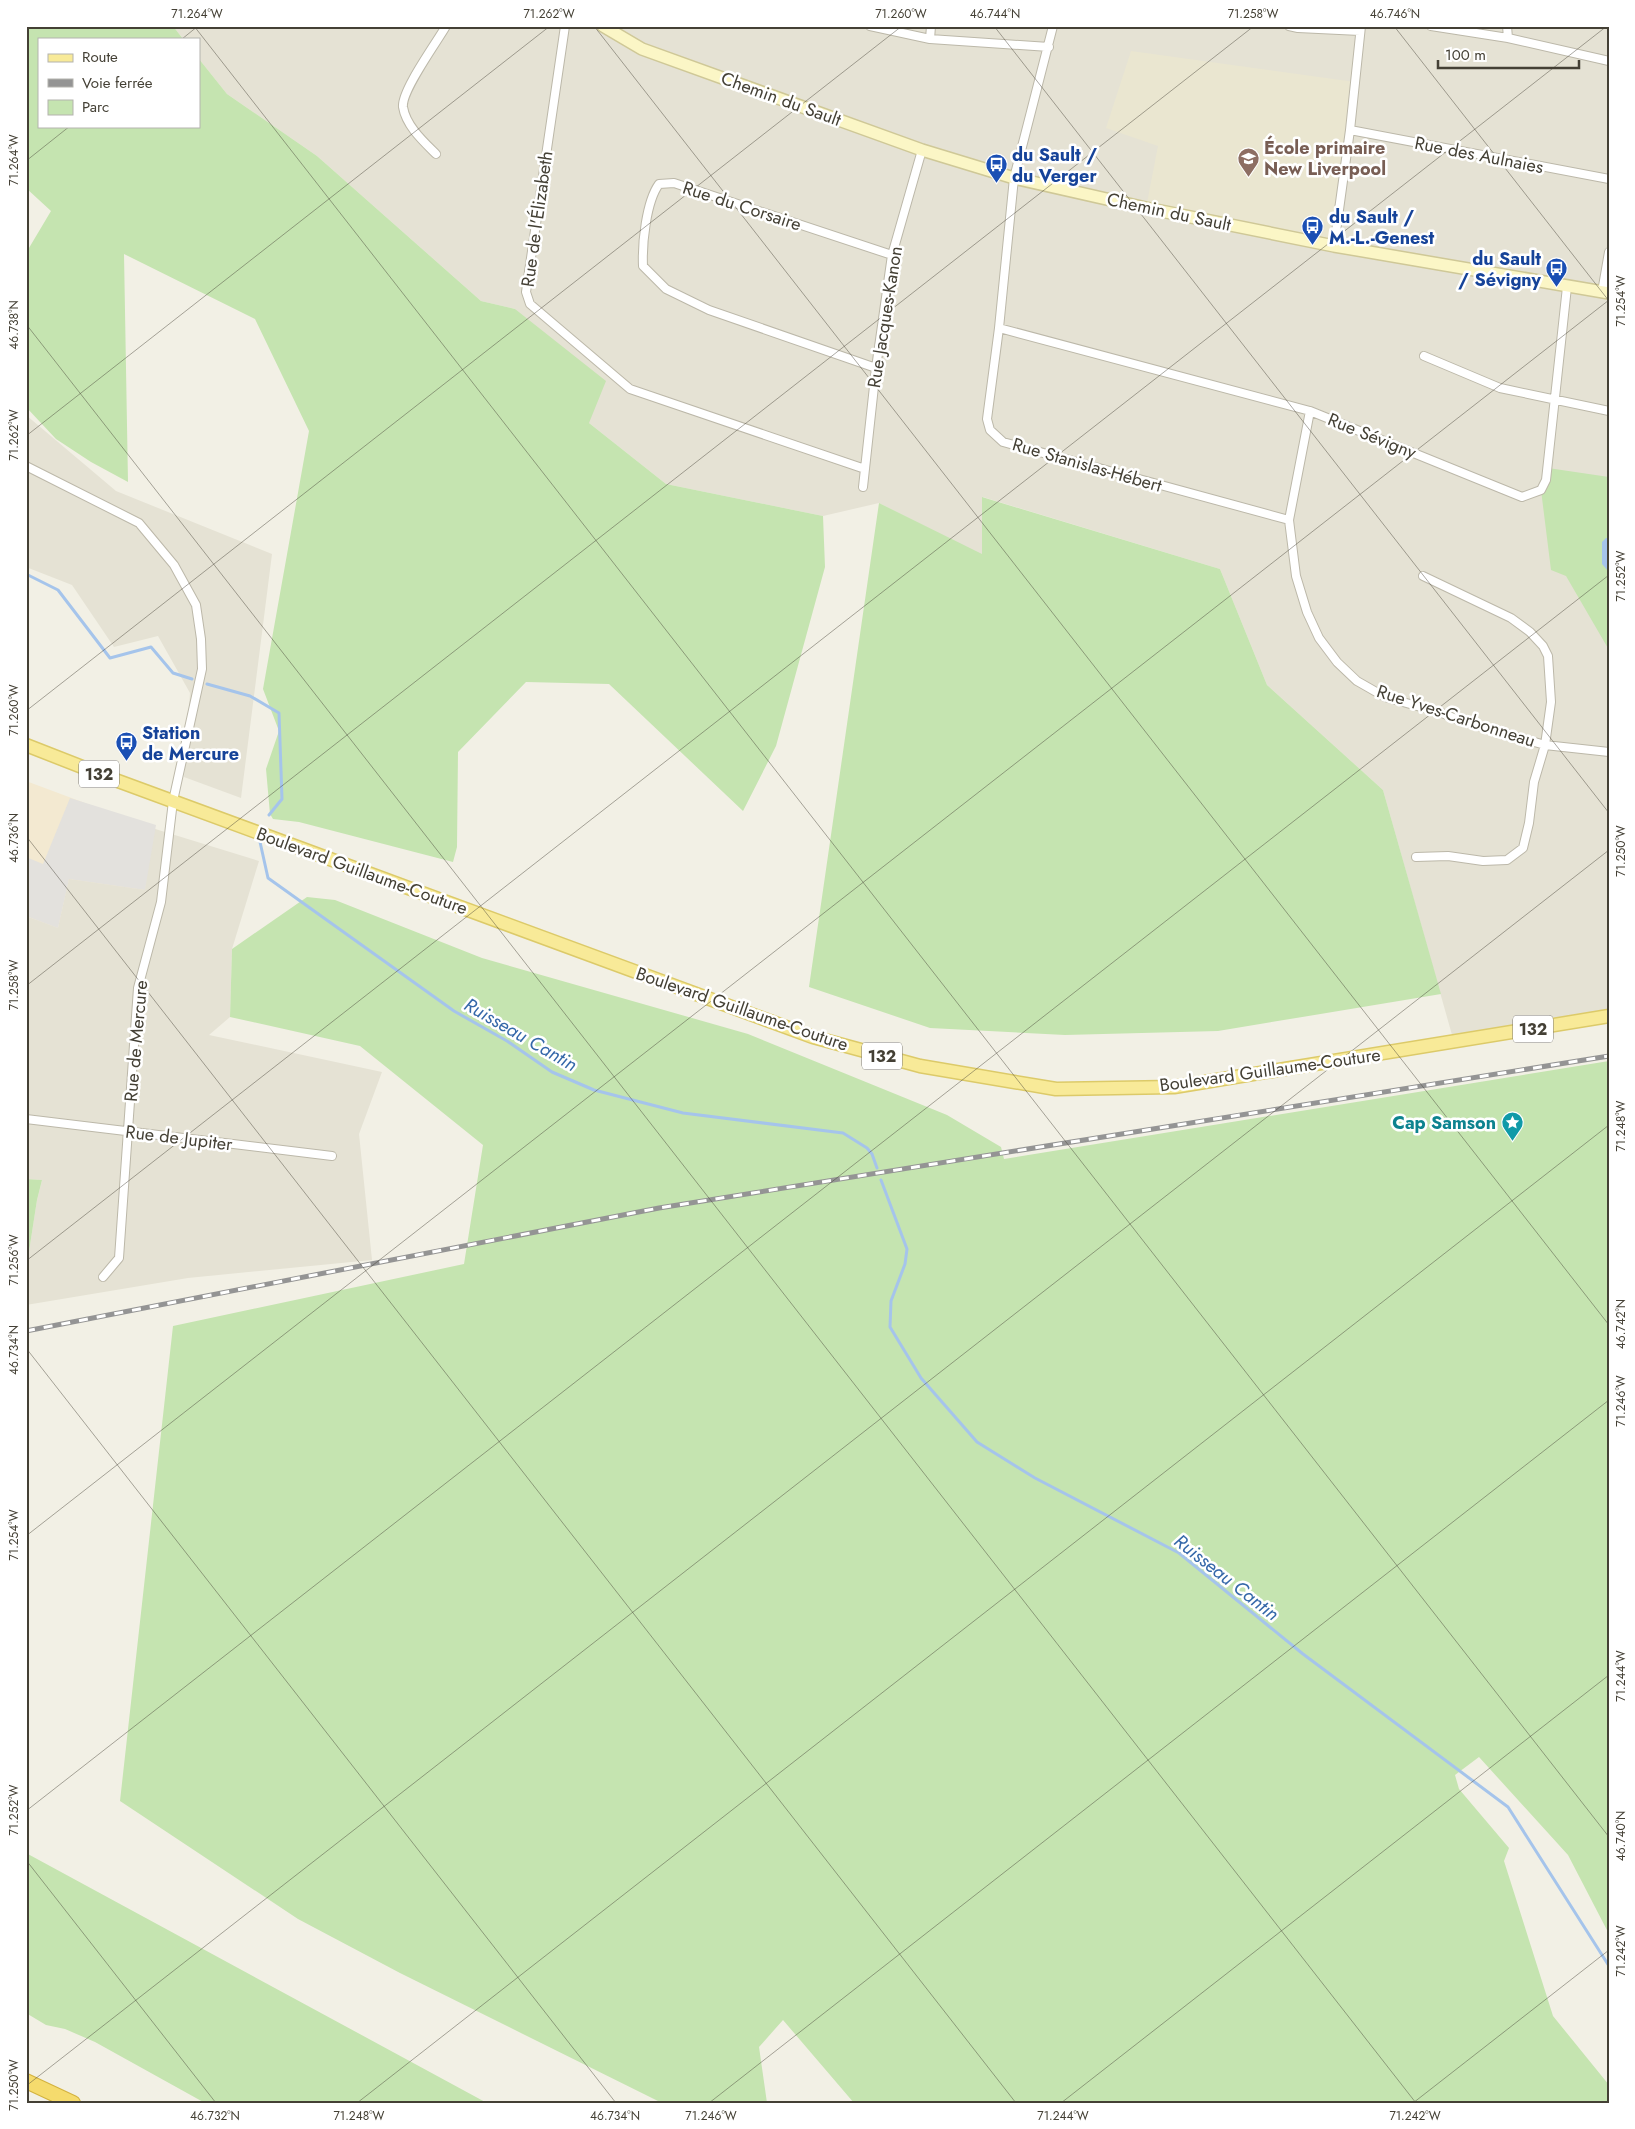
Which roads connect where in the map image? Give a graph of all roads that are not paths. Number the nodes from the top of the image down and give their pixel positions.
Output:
1 (446, 26) edge
2 (565, 26) edge
3 (603, 26) edge
4 (870, 26) edge
5 (931, 26) edge
6 (1053, 26) edge
7 (1289, 26) edge
8 (1431, 26) edge
9 (1507, 26) edge
10 (1360, 29) edge
11 (1508, 38) junction
12 (930, 39) junction
13 (1049, 46) junction
14 (1609, 61) edge
15 (1350, 130) junction
16 (922, 150) junction
17 (436, 154) dead end
18 (1014, 178) junction
19 (1609, 179) edge
20 (1334, 246) junction
21 (1609, 252) edge
22 (892, 255) junction
23 (1568, 287) junction
24 (1606, 293) edge
25 (999, 328) junction
26 (1424, 356) dead end
27 (876, 368) junction
28 (1555, 398) junction
29 (1310, 410) junction
30 (1609, 411) edge
31 (26, 466) edge
32 (865, 469) junction
33 (863, 488) dead end
34 (1289, 520) junction
35 (1424, 576) dead end
36 (26, 745) edge
37 (1545, 745) junction
38 (1609, 752) edge
39 (173, 801) junction
40 (1416, 857) dead end
41 (1609, 1016) edge
42 (26, 1119) edge
43 (128, 1132) junction
44 (332, 1156) dead end
45 (103, 1278) dead end
46 (26, 2081) edge
47 (73, 2103) edge

1 - 17 street
2 - 32 street, Rue de l'Élizabeth
3 - 16 street, Chemin du Sault
4 - 12 street
5 - 12 street
6 - 13 street, Rue Stanislas-Hébert
7 - 10 street
8 - 11 street
9 - 11 street
10 - 15 street
11 - 14 street
12 - 13 street
13 - 18 street, Rue Stanislas-Hébert
15 - 19 street, Rue des Aulnaies
15 - 20 street
16 - 18 street, Chemin du Sault
16 - 22 street, Rue Jacques-Kanon
18 - 20 street, Chemin du Sault
18 - 25 street, Rue Stanislas-Hébert
20 - 23 street, Chemin du Sault
21 - 24 street
22 - 27 street, Rue Jacques-Kanon
22 - 27 street, Rue du Corsaire
23 - 24 street, Chemin du Sault
23 - 28 street, Rue Sévigny
25 - 29 street, Rue Sévigny
25 - 34 street, Rue Stanislas-Hébert
26 - 28 street
27 - 32 street, Rue Jacques-Kanon
28 - 29 street, Rue Sévigny
28 - 30 street
29 - 34 street, Rue Yves-Carbonneau
31 - 39 street, Rue de Mercure
32 - 33 street, Rue Jacques-Kanon
34 - 37 street, Rue Yves-Carbonneau
35 - 37 street
36 - 39 main road, Boulevard Guillaume-Couture / 132
37 - 38 street, Rue Yves-Carbonneau
37 - 40 street
39 - 41 main road, Boulevard Guillaume-Couture / 132
39 - 43 street, Rue de Mercure
42 - 43 street, Rue de Jupiter
43 - 44 street, Rue de Jupiter
43 - 45 street, Rue de Mercure
46 - 47 highway

